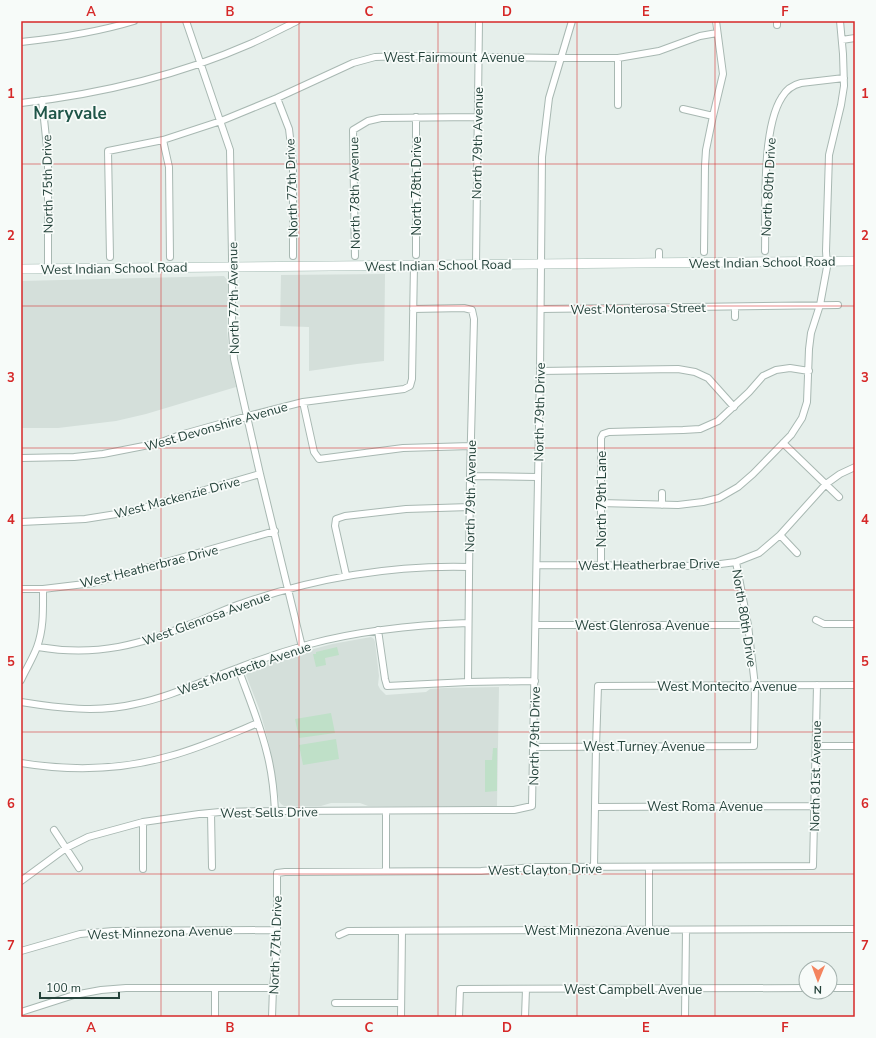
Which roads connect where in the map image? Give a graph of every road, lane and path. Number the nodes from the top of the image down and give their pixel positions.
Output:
1 (134, 21) edge
2 (186, 21) edge
3 (297, 21) edge
4 (479, 21) edge
5 (572, 21) edge
6 (716, 21) edge
7 (840, 21) edge
8 (717, 33) junction
9 (855, 38) edge
10 (842, 40) junction
11 (21, 42) edge
12 (478, 57) junction
13 (560, 58) junction
14 (618, 58) junction
15 (201, 64) junction
16 (844, 78) junction
17 (277, 98) junction
18 (42, 100) junction
19 (21, 102) edge
20 (618, 106) dead end
21 (683, 109) dead end
22 (713, 116) junction
23 (416, 117) junction
24 (478, 117) junction
25 (221, 121) junction
26 (163, 140) junction
27 (659, 252) dead end
28 (704, 252) dead end
29 (765, 252) dead end
30 (416, 255) dead end
31 (293, 256) dead end
32 (355, 256) dead end
33 (110, 257) dead end
34 (170, 257) dead end
35 (828, 261) junction
36 (855, 261) edge
37 (659, 263) junction
38 (476, 264) junction
39 (540, 264) junction
40 (414, 265) junction
41 (232, 267) junction
42 (21, 269) edge
43 (48, 269) junction
44 (820, 305) junction
45 (838, 305) dead end
46 (735, 307) junction
47 (413, 309) junction
48 (541, 309) junction
49 (735, 317) dead end
50 (540, 371) junction
51 (809, 371) junction
52 (303, 402) junction
53 (734, 407) junction
54 (248, 416) junction
55 (783, 443) junction
56 (471, 446) junction
57 (21, 458) edge
58 (855, 467) edge
59 (260, 474) junction
60 (470, 476) junction
61 (538, 477) junction
62 (826, 484) junction
63 (662, 493) dead end
64 (839, 497) dead end
65 (600, 504) junction
66 (662, 505) junction
67 (470, 507) junction
68 (21, 522) edge
69 (274, 531) junction
70 (780, 535) junction
71 (797, 553) dead end
72 (736, 562) junction
73 (536, 566) junction
74 (601, 566) junction
75 (469, 567) junction
76 (346, 575) junction
77 (21, 589) edge
78 (43, 589) junction
79 (289, 590) junction
80 (816, 620) dead end
81 (468, 624) junction
82 (855, 624) edge
83 (536, 625) junction
84 (748, 625) junction
85 (378, 630) junction
86 (38, 647) junction
87 (302, 647) junction
88 (238, 668) junction
89 (23, 672) edge
90 (21, 680) edge
91 (468, 682) junction
92 (535, 682) junction
93 (817, 685) junction
94 (855, 685) edge
95 (755, 686) junction
96 (21, 702) edge
97 (258, 723) junction
98 (754, 746) joint
99 (816, 746) junction
100 (855, 746) edge
101 (534, 747) junction
102 (596, 747) junction
103 (21, 763) edge
104 (532, 806) joint
105 (814, 806) junction
106 (595, 807) junction
107 (275, 811) junction
108 (386, 811) junction
109 (211, 813) junction
110 (143, 822) junction
111 (54, 830) dead end
112 (66, 848) junction
113 (813, 866) joint
114 (212, 867) dead end
115 (649, 867) junction
116 (79, 868) dead end
117 (594, 868) junction
118 (143, 870) dead end
119 (386, 871) junction
120 (277, 873) joint
121 (21, 881) edge
122 (855, 929) edge
123 (276, 930) junction
124 (649, 930) junction
125 (686, 930) junction
126 (402, 931) junction
127 (339, 935) dead end
128 (21, 951) edge
129 (216, 988) junction
130 (273, 988) junction
131 (686, 988) junction
132 (798, 988) edge
133 (838, 988) edge
134 (855, 988) edge
135 (526, 989) junction
136 (335, 1003) dead end
137 (401, 1003) junction
138 (21, 1012) edge
139 (215, 1017) edge
140 (272, 1017) edge
141 (401, 1017) edge
142 (460, 1017) edge
143 (525, 1017) edge
144 (685, 1017) edge

1 - 11 street
2 - 15 street, North 77th Avenue
3 - 15 street
4 - 12 street, North 79th Avenue
5 - 13 street, North 79th Drive
6 - 8 street
7 - 10 street
8 - 14 street, West Fairmount Avenue
8 - 22 street
9 - 10 street
10 - 16 street
12 - 13 street, West Fairmount Avenue
12 - 17 street, West Fairmount Avenue
12 - 24 street, North 79th Avenue
13 - 14 street, West Fairmount Avenue
13 - 39 street, North 79th Drive
14 - 20 street
15 - 18 street
15 - 25 street, North 77th Avenue
16 - 29 street, North 80th Drive
16 - 35 street
17 - 25 street, West Fairmount Avenue
17 - 31 street, North 77th Drive
18 - 19 street
18 - 43 street, North 75th Drive
21 - 22 street
22 - 28 street
23 - 24 street
23 - 30 street, North 78th Drive
23 - 32 street, North 78th Avenue
24 - 38 street, North 79th Avenue
25 - 26 street, West Fairmount Avenue
25 - 41 street, North 77th Avenue
26 - 33 street, West Fairmount Avenue
26 - 34 street
27 - 37 street
35 - 36 main road, West Indian School Road
35 - 37 main road, West Indian School Road
35 - 44 street
37 - 39 main road, West Indian School Road
38 - 39 main road, West Indian School Road
38 - 40 main road, West Indian School Road
39 - 48 street, North 79th Drive
40 - 41 main road, West Indian School Road
40 - 47 street
41 - 43 main road, West Indian School Road
41 - 54 street, North 77th Avenue
42 - 43 main road, West Indian School Road
44 - 45 street, West Monterosa Street
44 - 46 street, West Monterosa Street
44 - 51 street
46 - 48 street, West Monterosa Street
46 - 49 street
47 - 52 street, West Devonshire Avenue
47 - 56 street, North 79th Avenue
48 - 50 street, North 79th Drive
50 - 53 street
50 - 61 street, North 79th Drive
51 - 53 street
51 - 55 street
52 - 54 street, West Devonshire Avenue
52 - 56 street
53 - 65 street, North 79th Lane
54 - 57 street, West Devonshire Avenue
54 - 59 street, North 77th Avenue
55 - 62 street
55 - 66 street
56 - 60 street, North 79th Avenue
58 - 62 street, West Heatherbrae Drive
59 - 68 street, West Mackenzie Drive
59 - 69 street, North 77th Avenue
60 - 61 street
60 - 67 street, North 79th Avenue
61 - 73 street, North 79th Drive
62 - 64 street
62 - 70 street, West Heatherbrae Drive
63 - 66 street
65 - 66 street
65 - 74 street, North 79th Lane
67 - 75 street, North 79th Avenue
67 - 76 street
69 - 78 street, West Heatherbrae Drive
69 - 79 street, North 77th Avenue
70 - 71 street
70 - 72 street, West Heatherbrae Drive
72 - 74 street, West Heatherbrae Drive
72 - 84 street, North 80th Drive
73 - 74 street, West Heatherbrae Drive
73 - 83 street, North 79th Drive
75 - 76 street, West Glenrosa Avenue
75 - 81 street, North 79th Avenue
76 - 79 street, West Glenrosa Avenue
77 - 78 street, West Heatherbrae Drive
78 - 86 street
79 - 86 street, West Glenrosa Avenue
79 - 87 street, North 77th Avenue
80 - 82 street
81 - 85 street, West Montecito Avenue
81 - 91 street, North 79th Avenue
83 - 84 street, West Glenrosa Avenue
83 - 92 street, North 79th Drive
84 - 95 street, North 80th Drive
85 - 87 street, West Montecito Avenue
85 - 91 street
86 - 89 street
87 - 88 street, West Montecito Avenue
88 - 96 street, West Montecito Avenue
88 - 97 street
89 - 90 street
91 - 92 street
92 - 101 street, North 79th Drive
93 - 94 street, West Montecito Avenue
93 - 95 street, West Montecito Avenue
93 - 99 street, North 81st Avenue
95 - 98 street, North 80th Drive
95 - 102 street, West Montecito Avenue
97 - 103 street
97 - 107 street
98 - 102 street, West Turney Avenue
99 - 100 street
99 - 105 street, North 81st Avenue
101 - 102 street, West Turney Avenue
101 - 104 street, North 79th Drive
102 - 106 street
104 - 108 street, West Sells Drive
105 - 106 street, West Roma Avenue
105 - 113 street, North 81st Avenue
106 - 117 street
107 - 108 street, West Sells Drive
107 - 109 street, West Sells Drive
108 - 119 street
109 - 110 street, West Sells Drive
109 - 114 street
110 - 112 street, West Sells Drive
110 - 118 street
111 - 112 street
112 - 116 street
112 - 121 street, West Sells Drive
113 - 115 street, West Clayton Drive
115 - 117 street, West Clayton Drive
115 - 124 street
117 - 119 street, West Clayton Drive
119 - 120 street, West Clayton Drive
120 - 123 street, North 77th Drive
122 - 125 street, West Minnezona Avenue
123 - 128 street, West Minnezona Avenue
123 - 130 street, North 77th Drive
124 - 125 street, West Minnezona Avenue
124 - 126 street, West Minnezona Avenue
125 - 131 street
126 - 127 street, West Minnezona Avenue
126 - 137 street
129 - 130 street
129 - 138 street
129 - 139 street
130 - 140 street, North 77th Drive
131 - 132 street, West Campbell Avenue
131 - 135 street, West Campbell Avenue
131 - 144 street
133 - 134 street
135 - 142 street, West Campbell Avenue
135 - 143 street
136 - 137 street
137 - 141 street

